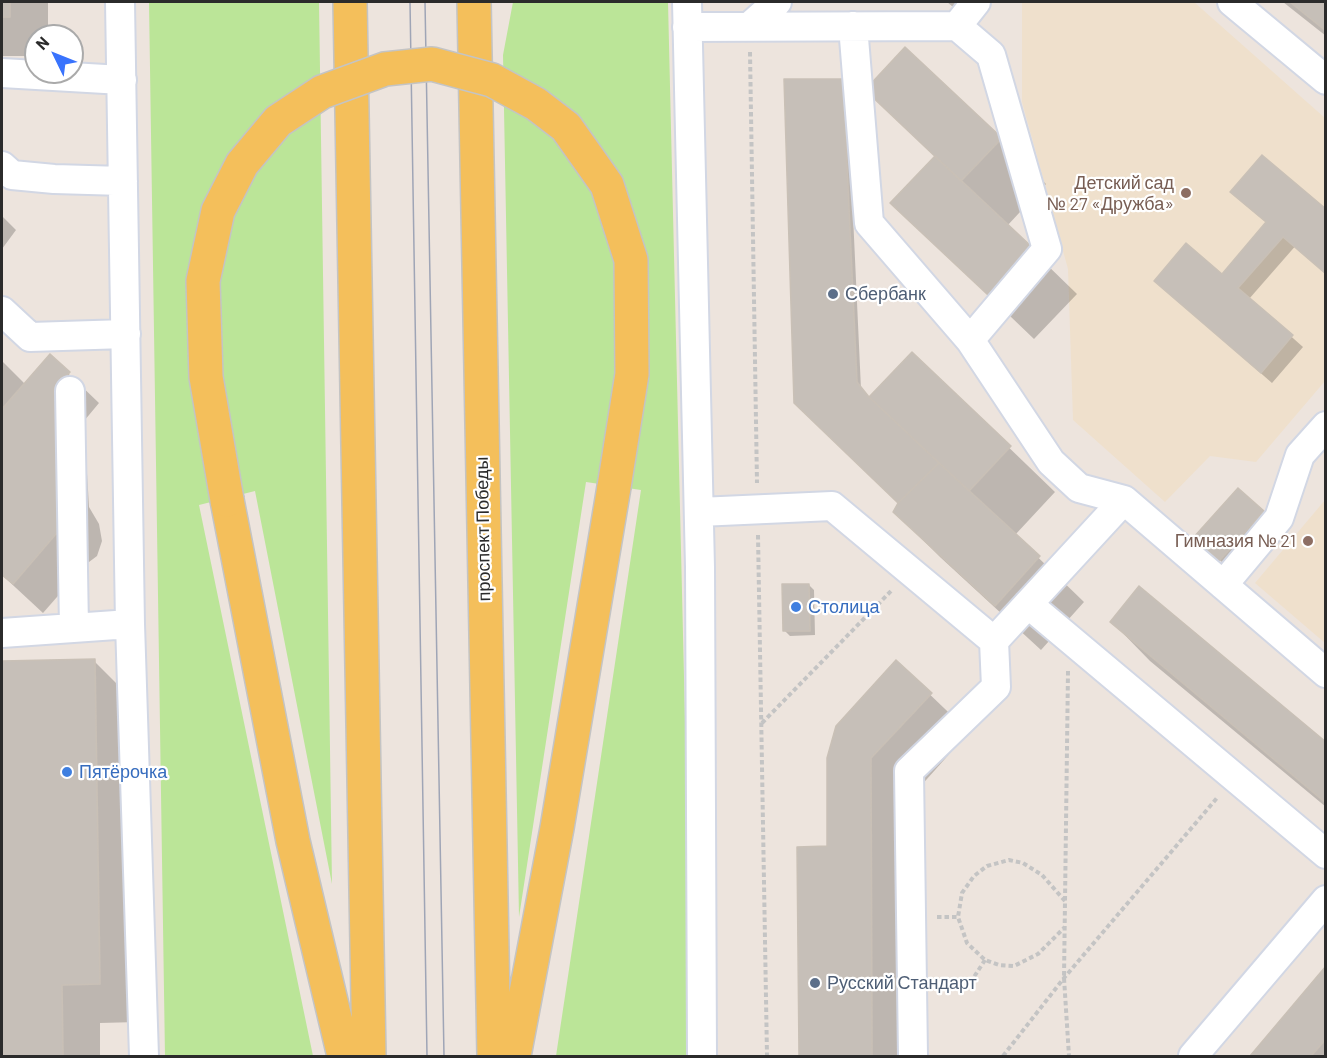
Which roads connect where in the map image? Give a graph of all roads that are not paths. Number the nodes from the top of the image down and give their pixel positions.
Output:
1 (120, 2) edge
2 (350, 2) edge
3 (474, 2) edge
4 (777, 2) edge
5 (976, 2) edge
6 (1232, 2) edge
7 (687, 14) edge
8 (750, 26) junction
9 (853, 26) junction
10 (957, 26) junction
11 (2, 73) edge
12 (122, 80) junction
13 (1326, 80) edge
14 (5, 177) edge
15 (123, 181) junction
16 (2, 311) edge
17 (126, 334) junction
18 (970, 340) junction
19 (70, 391) dead end
20 (1326, 426) edge
21 (1124, 500) junction
22 (699, 512) junction
23 (1223, 585) junction
24 (1028, 604) junction
25 (130, 624) junction
26 (74, 628) junction
27 (2, 633) edge
28 (994, 641) junction
29 (1326, 673) edge
30 (1326, 854) edge
31 (1326, 900) edge
32 (144, 1056) edge
33 (344, 1056) edge
34 (369, 1056) edge
35 (494, 1056) edge
36 (514, 1056) edge
37 (702, 1056) edge
38 (913, 1056) edge
39 (1193, 1056) edge

1 - 12 lane
2 - 34 main road
3 - 35 main road, проспект Победы
4 - 8 lane
5 - 10 lane
6 - 13 lane
7 - 8 lane
7 - 22 lane
8 - 9 lane
9 - 10 lane
9 - 18 lane
10 - 18 lane
11 - 12 lane
12 - 15 lane
14 - 15 lane
15 - 17 lane
16 - 17 lane
17 - 25 lane
18 - 21 lane
19 - 26 lane
20 - 23 lane
21 - 23 lane
21 - 24 lane
22 - 28 lane
22 - 37 lane
23 - 29 lane
24 - 28 lane
24 - 30 lane
25 - 26 lane
25 - 32 lane
26 - 27 lane
28 - 38 lane
31 - 39 lane
33 - 36 main road, bridge

